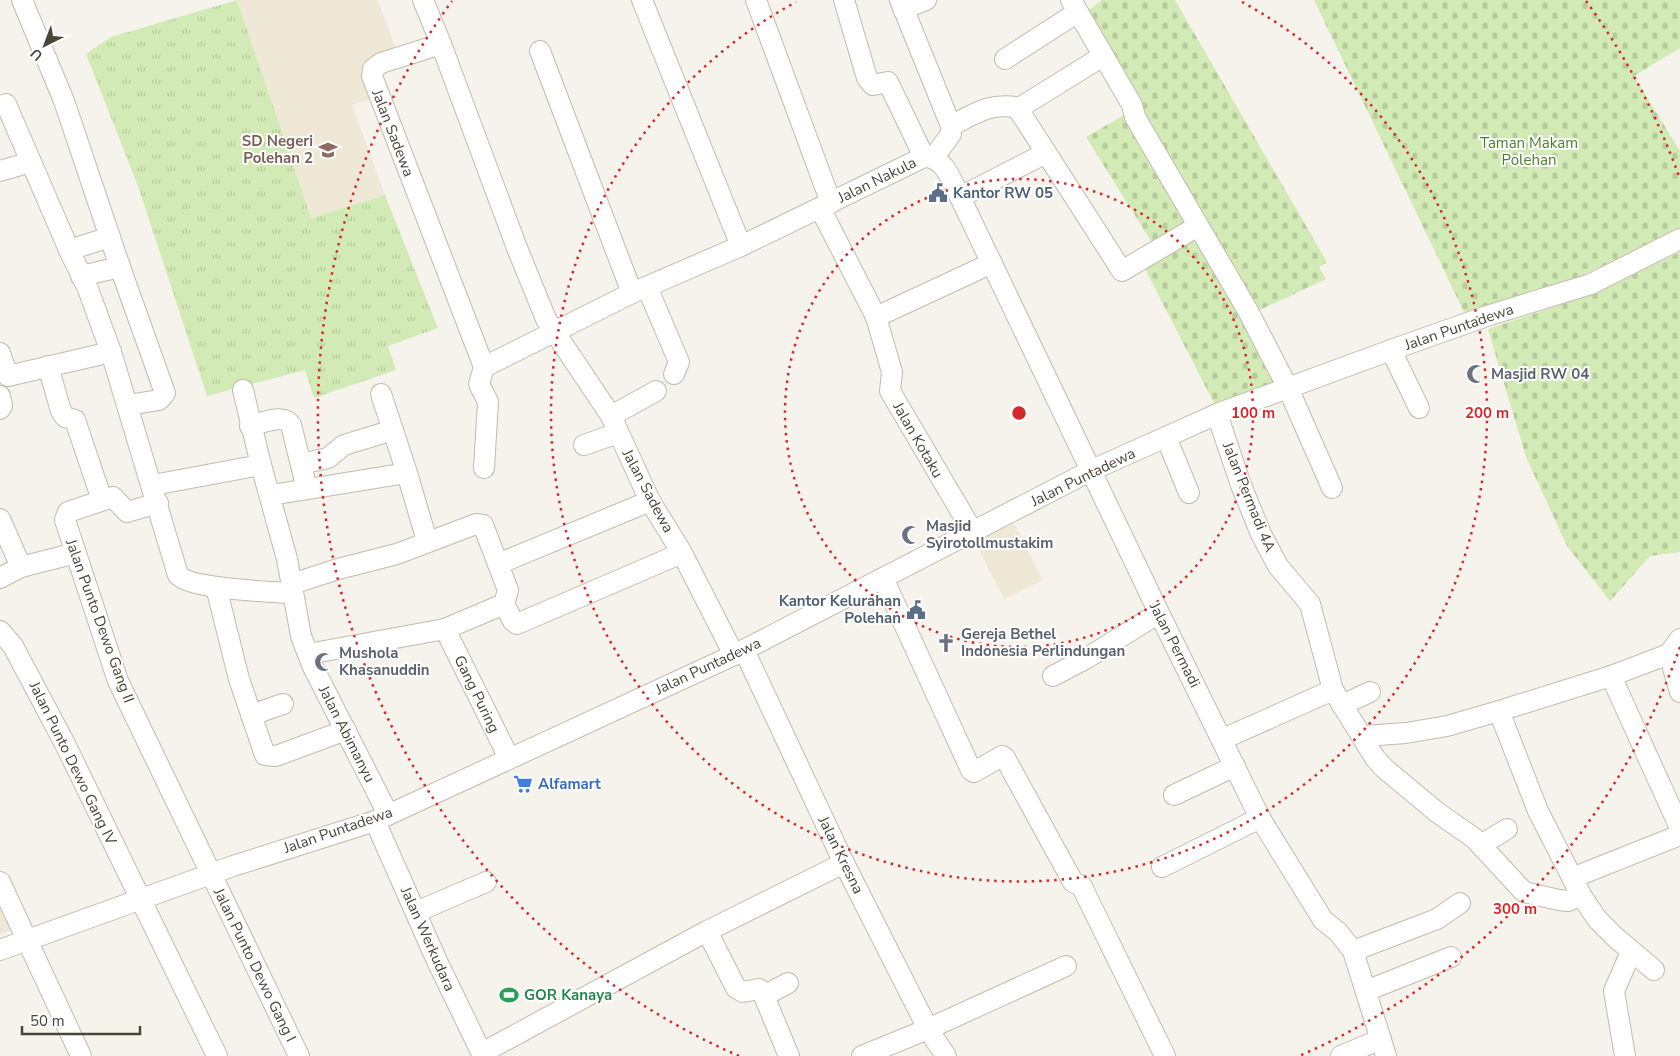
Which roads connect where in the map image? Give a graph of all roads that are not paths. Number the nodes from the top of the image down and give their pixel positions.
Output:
1 (22, 0) edge
2 (426, 0) edge
3 (642, 0) edge
4 (756, 0) edge
5 (844, 0) edge
6 (926, 0) edge
7 (902, 5) edge
8 (1075, 6) edge
9 (442, 44) junction
10 (540, 51) dead end
11 (1103, 56) junction
12 (1005, 59) dead end
13 (6, 104) dead end
14 (1021, 108) junction
15 (951, 126) junction
16 (1046, 153) junction
17 (929, 157) junction
18 (31, 162) junction
19 (0, 171) edge
20 (960, 197) junction
21 (825, 206) junction
22 (1198, 226) junction
23 (110, 236) junction
24 (1680, 239) edge
25 (741, 246) junction
26 (69, 250) junction
27 (992, 263) junction
28 (120, 267) junction
29 (81, 276) junction
30 (640, 290) junction
31 (876, 317) junction
32 (556, 331) junction
33 (1391, 350) junction
34 (111, 352) junction
35 (0, 353) edge
36 (48, 366) junction
37 (484, 367) junction
38 (674, 374) dead end
39 (4, 377) edge
40 (1288, 388) junction
41 (243, 390) dead end
42 (656, 391) dead end
43 (382, 394) dead end
44 (0, 396) edge
45 (128, 405) junction
46 (1418, 408) dead end
47 (0, 409) edge
48 (1217, 414) junction
49 (614, 424) junction
50 (250, 426) junction
51 (393, 430) junction
52 (1166, 437) junction
53 (584, 446) dead end
54 (301, 464) junction
55 (261, 465) junction
56 (484, 468) dead end
57 (1092, 470) junction
58 (407, 473) junction
59 (1332, 488) dead end
60 (307, 489) junction
61 (1189, 493) dead end
62 (155, 494) junction
63 (270, 495) junction
64 (102, 500) junction
65 (650, 501) junction
66 (0, 519) edge
67 (972, 532) junction
68 (427, 541) junction
69 (682, 553) junction
70 (76, 554) junction
71 (498, 564) junction
72 (22, 567) junction
73 (0, 578) edge
74 (883, 578) junction
75 (216, 587) junction
76 (292, 590) junction
77 (504, 604) junction
78 (1159, 613) junction
79 (446, 629) junction
80 (0, 631) edge
81 (1675, 647) edge
82 (739, 652) junction
83 (308, 654) junction
84 (1053, 676) dead end
85 (1611, 676) junction
86 (1370, 692) dead end
87 (1680, 692) edge
88 (1338, 697) junction
89 (283, 704) dead end
90 (1499, 711) junction
91 (251, 715) junction
92 (346, 730) junction
93 (1364, 736) junction
94 (1223, 739) junction
95 (509, 758) junction
96 (1235, 766) junction
97 (1174, 795) dead end
98 (382, 817) junction
99 (1260, 818) junction
100 (1680, 828) edge
101 (1507, 829) dead end
102 (1680, 835) edge
103 (1481, 845) junction
104 (844, 863) junction
105 (1162, 867) dead end
106 (211, 874) junction
107 (0, 882) edge
108 (486, 882) dead end
109 (1576, 886) junction
110 (139, 899) junction
111 (1460, 903) dead end
112 (416, 912) junction
113 (707, 931) junction
114 (29, 940) junction
115 (0, 950) edge
116 (1353, 951) junction
117 (1631, 952) junction
118 (1451, 957) dead end
119 (1066, 966) dead end
120 (1654, 970) dead end
121 (788, 983) dead end
122 (1366, 991) junction
123 (764, 996) junction
124 (928, 1029) junction
125 (1383, 1048) edge
126 (482, 1055) edge
127 (81, 1056) edge
128 (217, 1056) edge
129 (299, 1056) edge
130 (789, 1056) edge
131 (862, 1056) edge
132 (946, 1056) edge
133 (1165, 1056) edge
134 (1341, 1056) edge
135 (1625, 1056) edge

1 - 23 street
2 - 9 street
3 - 25 street
4 - 21 street, Jalan Kotaku
5 - 17 street
6 - 7 street
7 - 15 street
8 - 11 street
8 - 12 street
9 - 32 street, Jalan Sadewa
9 - 37 street, Jalan Sadewa
10 - 30 street
11 - 14 street
11 - 22 street
13 - 18 street
14 - 15 street
14 - 16 street
15 - 17 street
16 - 20 street
16 - 22 street
17 - 20 street, Jalan Nakula
17 - 21 street, Jalan Nakula
18 - 19 street
18 - 26 street
20 - 27 street, Jalan Nakula
21 - 25 street, Jalan Nakula
21 - 31 street, Jalan Kotaku
22 - 40 street
23 - 26 street
23 - 28 street
24 - 33 street, Jalan Puntadewa
25 - 30 street, Jalan Nakula
26 - 29 street
27 - 31 street
27 - 57 street, Jalan Nakula
28 - 29 street
28 - 45 street
29 - 34 street
30 - 32 street, Jalan Nakula
30 - 38 street
31 - 67 street, Jalan Kotaku
32 - 37 street
32 - 49 street, Jalan Sadewa
33 - 40 street, Jalan Puntadewa
33 - 46 street
34 - 36 street
34 - 45 street
35 - 39 street
36 - 39 street
36 - 64 street
37 - 56 street
40 - 48 street, Jalan Puntadewa
40 - 59 street
41 - 50 street, Jalan Abimanyu
42 - 49 street
43 - 51 street
44 - 47 street
45 - 62 street
48 - 52 street, Jalan Puntadewa
48 - 88 street, Jalan Permadi 4A
49 - 53 street
49 - 65 street, Jalan Sadewa
50 - 54 street
50 - 55 street, Jalan Abimanyu
51 - 54 street
51 - 58 street
52 - 57 street, Jalan Puntadewa
52 - 61 street
54 - 60 street
55 - 62 street
55 - 63 street, Jalan Abimanyu
57 - 67 street, Jalan Puntadewa
57 - 78 street, Jalan Permadi
58 - 60 street
58 - 68 street
60 - 63 street
62 - 64 street
62 - 75 street
63 - 76 street, Jalan Abimanyu
64 - 70 street, Jalan Punto Dewo Gang II
65 - 69 street, Jalan Sadewa
65 - 71 street
66 - 72 street
67 - 74 street, Jalan Puntadewa
68 - 71 street
68 - 76 street
69 - 77 street
69 - 82 street, Jalan Sadewa
70 - 72 street
70 - 106 street, Jalan Punto Dewo Gang II
71 - 77 street
72 - 73 street
74 - 82 street, Jalan Puntadewa
74 - 133 street
75 - 76 street
75 - 91 street
76 - 83 street, Jalan Abimanyu
77 - 79 street
78 - 84 street
78 - 94 street, Jalan Permadi
79 - 83 street
79 - 95 street, Gang Puring
80 - 110 street, Jalan Punto Dewo Gang IV
81 - 85 street
81 - 87 street
82 - 95 street, Jalan Puntadewa
82 - 104 street, Jalan Kresna
83 - 92 street, Jalan Abimanyu
85 - 90 street
85 - 100 street
86 - 88 street
88 - 93 street, Jalan Permadi 4A
88 - 94 street
89 - 91 street
90 - 93 street
90 - 109 street
91 - 92 street
92 - 98 street, Jalan Abimanyu
93 - 103 street, Jalan Permadi 4A
94 - 96 street, Jalan Permadi
95 - 98 street, Jalan Puntadewa
96 - 97 street
96 - 99 street, Jalan Permadi
98 - 106 street, Jalan Puntadewa
98 - 112 street, Jalan Werkudara
99 - 105 street
99 - 116 street, Jalan Permadi
101 - 103 street
102 - 109 street, Jalan Permadi 4A
103 - 109 street, Jalan Permadi 4A
104 - 113 street
104 - 124 street, Jalan Kresna
106 - 110 street, Jalan Puntadewa
106 - 129 street, Jalan Punto Dewo Gang I
107 - 114 street
108 - 112 street
109 - 117 street
110 - 114 street, Jalan Puntadewa
110 - 128 street, Jalan Punto Dewo Gang IV
111 - 116 street
112 - 126 street, Jalan Werkudara
113 - 123 street
113 - 126 street
114 - 115 street, Jalan Puntadewa
114 - 127 street
116 - 122 street
117 - 120 street
117 - 135 street
118 - 122 street
119 - 124 street
121 - 123 street
122 - 125 street
123 - 130 street
124 - 131 street
124 - 132 street, Jalan Kresna
125 - 134 street

